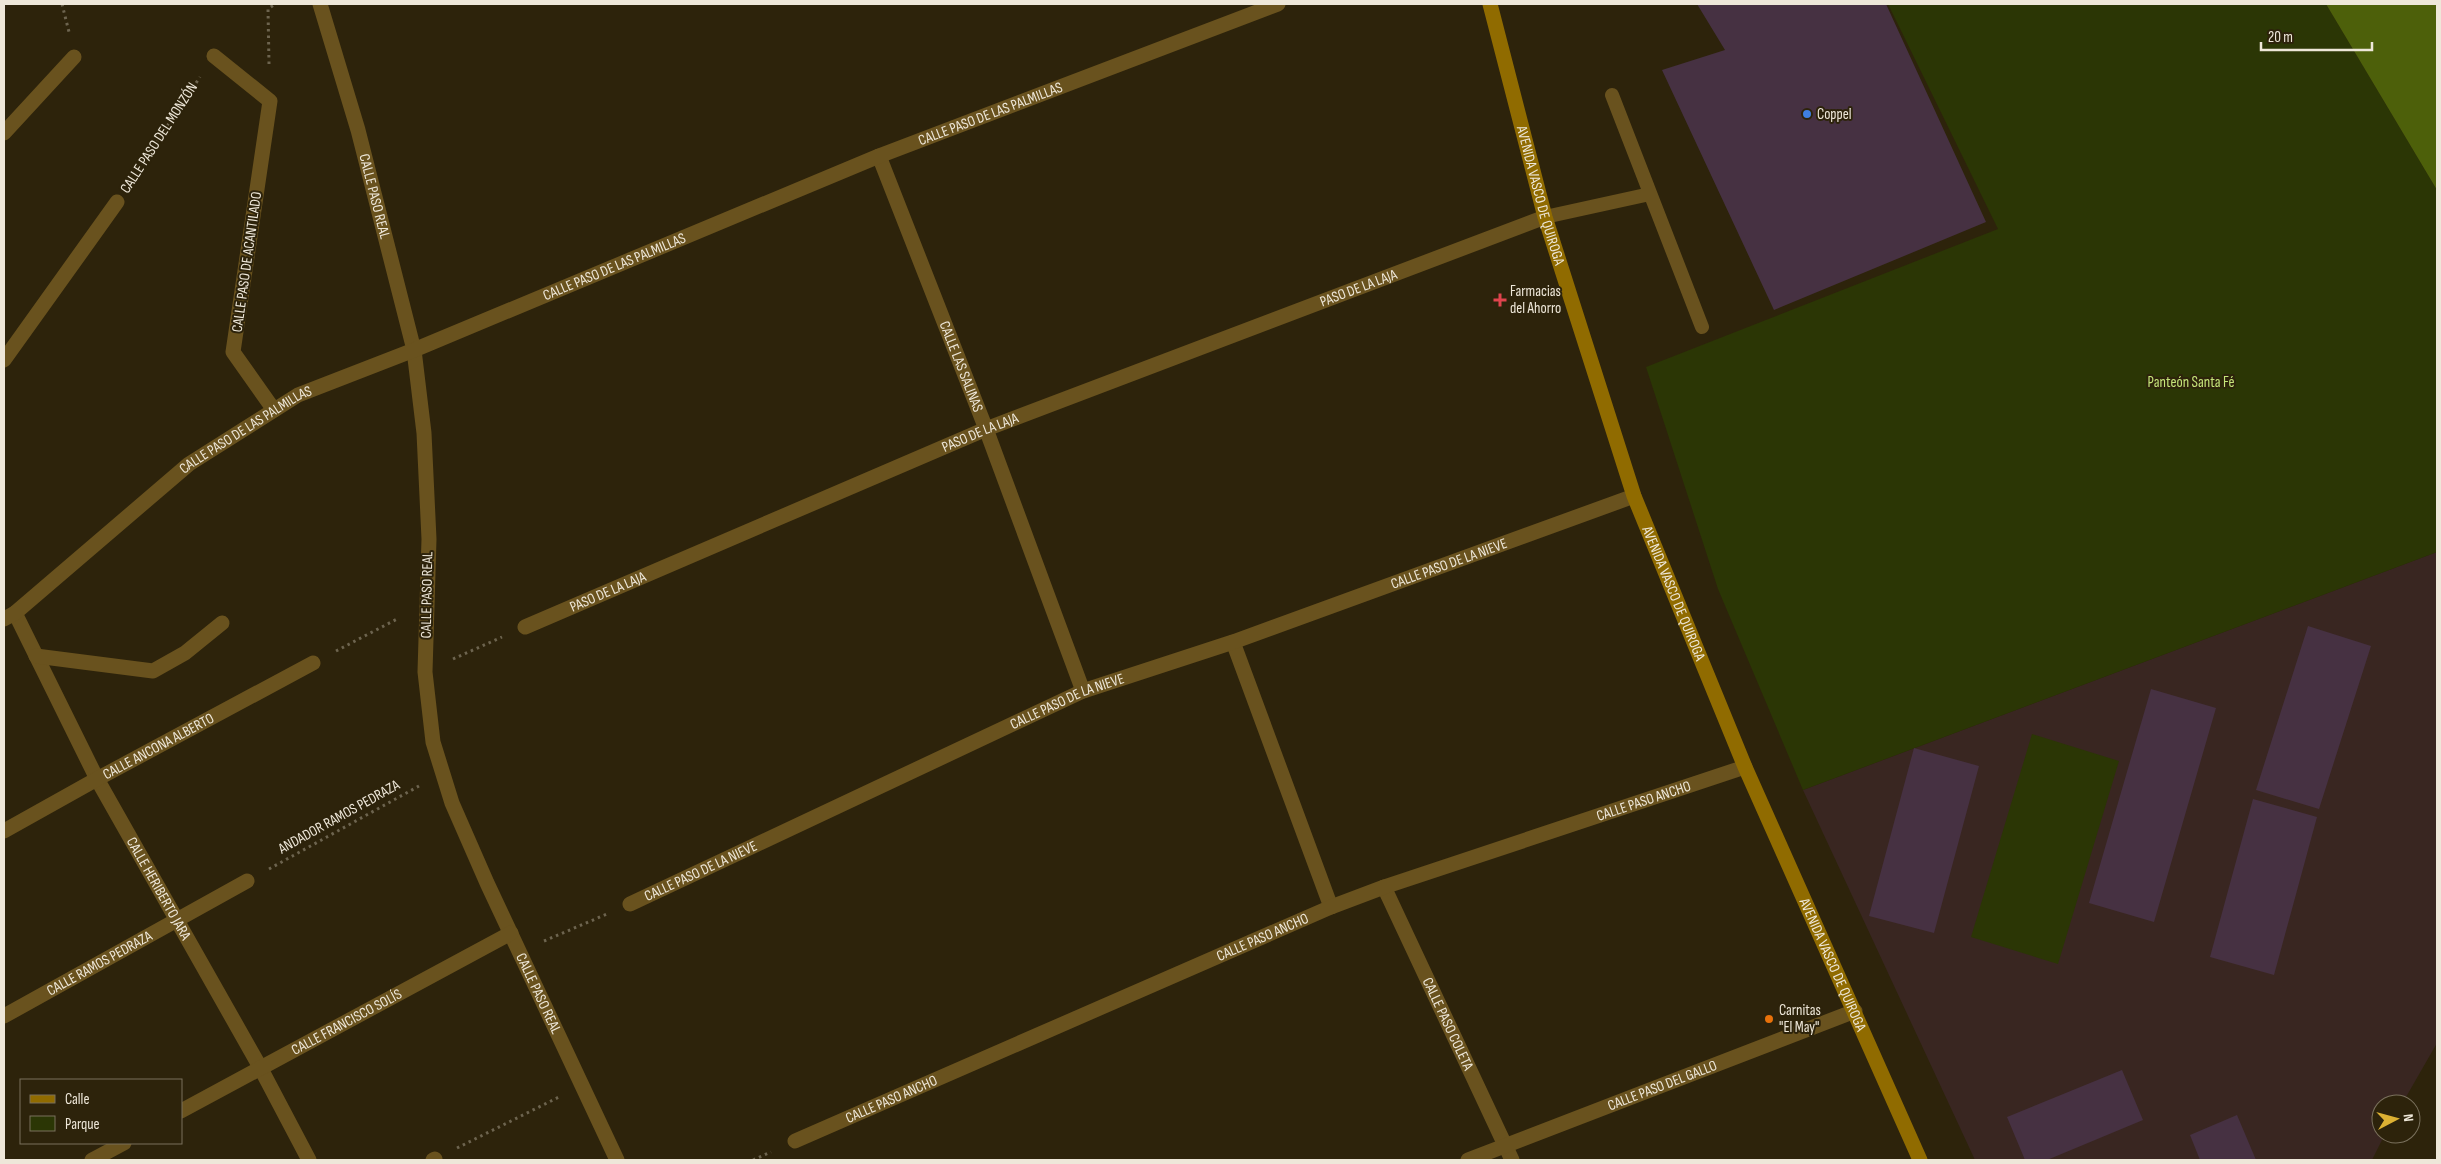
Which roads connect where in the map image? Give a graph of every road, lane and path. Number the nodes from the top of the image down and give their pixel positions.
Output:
1 (275, 4) edge
2 (320, 4) edge
3 (1278, 4) edge
4 (1490, 4) edge
5 (214, 56) joint
6 (74, 57) dead end
7 (1612, 95) dead end
8 (270, 101) junction
9 (4, 133) edge
10 (879, 156) junction
11 (1650, 194) junction
12 (117, 202) joint
13 (1546, 217) junction
14 (1702, 327) dead end
15 (414, 350) junction
16 (4, 360) edge
17 (274, 410) junction
18 (986, 429) junction
19 (1634, 496) junction
20 (427, 603) junction
21 (9, 616) edge
22 (222, 623) dead end
23 (525, 627) joint
24 (1233, 642) junction
25 (36, 656) junction
26 (313, 663) joint
27 (425, 672) junction
28 (1083, 691) junction
29 (1745, 768) junction
30 (443, 773) junction
31 (97, 779) junction
32 (4, 831) edge
33 (247, 881) joint
34 (1384, 887) junction
35 (630, 904) joint
36 (1331, 907) junction
37 (177, 918) junction
38 (511, 933) junction
39 (519, 952) junction
40 (1855, 1011) junction
41 (4, 1016) edge
42 (260, 1067) junction
43 (582, 1086) junction
44 (182, 1110) edge
45 (795, 1141) dead end
46 (122, 1144) edge
47 (1504, 1146) junction
48 (92, 1160) edge
49 (309, 1160) edge
50 (434, 1160) edge
51 (617, 1160) edge
52 (1468, 1160) edge
53 (1512, 1160) edge
54 (1920, 1160) edge

1 - 8 path
2 - 15 street, CALLE PASO REAL
3 - 10 street, CALLE PASO DE LAS PALMILLAS
4 - 13 main road, AVENIDA VASCO DE QUIROGA
5 - 8 street
5 - 12 path, CALLE PASO DEL MONZÓN
6 - 9 street
7 - 11 lane
8 - 17 street, CALLE PASO DE ACANTILADO
10 - 15 street, CALLE PASO DE LAS PALMILLAS
10 - 18 street, CALLE LAS SALINAS
11 - 13 lane
11 - 14 lane
12 - 16 street, CALLE PASO DEL MONZÓN
13 - 18 street, PASO DE LA LAJA
13 - 19 main road, AVENIDA VASCO DE QUIROGA
15 - 17 street, CALLE PASO DE LAS PALMILLAS
15 - 20 street, CALLE PASO REAL
17 - 21 street, CALLE PASO DE LAS PALMILLAS
18 - 23 street, PASO DE LA LAJA
18 - 28 street, CALLE LAS SALINAS
19 - 24 street, CALLE PASO DE LA NIEVE
19 - 29 main road, AVENIDA VASCO DE QUIROGA
20 - 26 path
20 - 27 street, CALLE PASO REAL
21 - 25 street, CALLE HERIBERTO JARA
22 - 25 street
23 - 27 path
24 - 28 street, CALLE PASO DE LA NIEVE
24 - 36 street
25 - 31 street, CALLE HERIBERTO JARA
26 - 31 street, CALLE ANCONA ALBERTO
27 - 30 street, CALLE PASO REAL
28 - 35 street, CALLE PASO DE LA NIEVE
29 - 34 street, CALLE PASO ANCHO
29 - 40 main road, AVENIDA VASCO DE QUIROGA
30 - 33 path, ANDADOR RAMOS PEDRAZA
30 - 38 street, CALLE PASO REAL
31 - 32 street, CALLE ANCONA ALBERTO
31 - 37 street, CALLE HERIBERTO JARA
33 - 37 street, CALLE RAMOS PEDRAZA
34 - 36 street, CALLE PASO ANCHO
34 - 47 street, CALLE PASO COLETA
35 - 39 path, CALLE PASO DE LA NIEVE
36 - 45 street, CALLE PASO ANCHO
37 - 41 street, CALLE RAMOS PEDRAZA
37 - 42 street, CALLE HERIBERTO JARA
38 - 39 street, CALLE PASO REAL
38 - 42 street, CALLE FRANCISCO SOLÍS
39 - 43 street, CALLE PASO REAL
40 - 47 street, CALLE PASO DEL GALLO
40 - 54 main road, AVENIDA VASCO DE QUIROGA
42 - 44 street, CALLE FRANCISCO SOLÍS
42 - 49 street, CALLE HERIBERTO JARA
43 - 50 path
43 - 51 street, CALLE PASO REAL
46 - 48 street
47 - 52 street, CALLE PASO DEL GALLO
47 - 53 street, CALLE PASO COLETA

